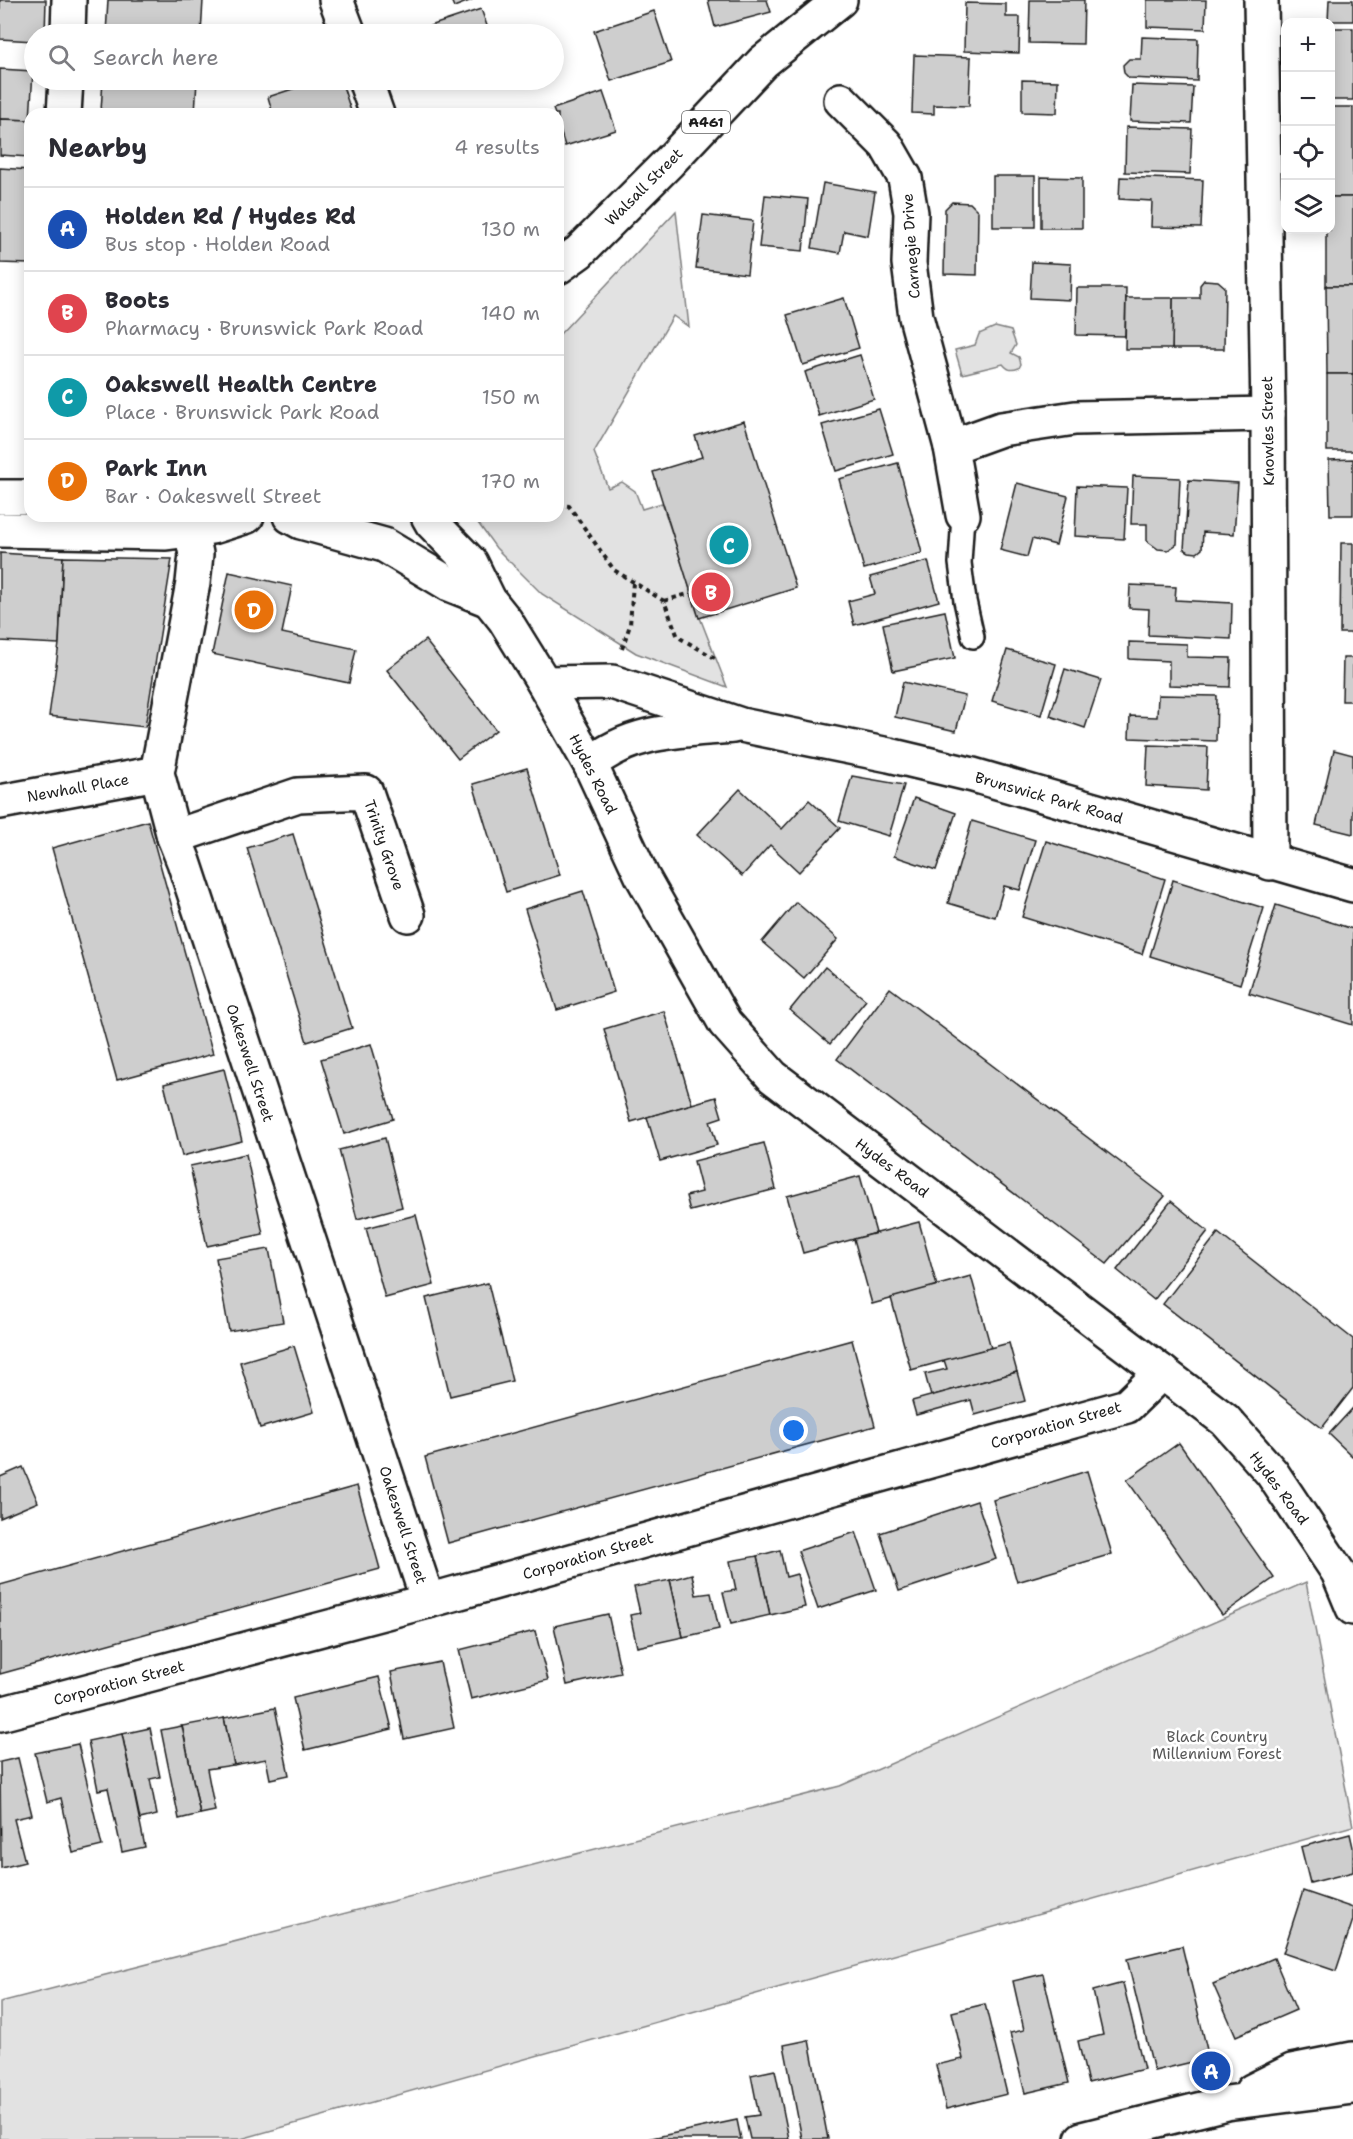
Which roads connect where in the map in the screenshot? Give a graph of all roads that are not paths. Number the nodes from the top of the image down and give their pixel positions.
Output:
1 (69, 0) edge
2 (336, 0) edge
3 (1261, 0) edge
4 (837, 1) edge
5 (68, 24) edge
6 (345, 24) edge
7 (65, 90) edge
8 (369, 90) edge
9 (841, 100) dead end
10 (64, 108) edge
11 (375, 108) edge
12 (569, 260) edge
13 (1268, 414) junction
14 (951, 447) junction
15 (0, 497) edge
16 (24, 497) edge
17 (963, 515) joint
18 (228, 522) edge
19 (301, 522) edge
20 (431, 522) edge
21 (190, 523) edge
22 (50, 524) edge
23 (0, 530) edge
24 (489, 600) junction
25 (973, 637) dead end
26 (544, 683) junction
27 (741, 725) junction
28 (590, 764) junction
29 (157, 773) junction
30 (0, 802) edge
31 (174, 837) junction
32 (1270, 863) junction
33 (1353, 885) edge
34 (408, 915) dead end
35 (1162, 1372) junction
36 (428, 1601) junction
37 (1353, 1608) edge
38 (0, 1714) edge
39 (1353, 2059) edge
40 (1353, 2087) edge
41 (1226, 2103) junction
42 (1082, 2139) edge

1 - 5 main road
2 - 6 main road
3 - 13 main road, Knowles Street
4 - 12 main road, Walsall Street / A461
7 - 10 main road
8 - 11 main road
9 - 14 main road, Carnegie Drive
13 - 14 main road
13 - 32 main road, Knowles Street
14 - 17 main road, Carnegie Drive
15 - 16 main road
17 - 25 lane
18 - 21 main road
19 - 24 main road
20 - 24 main road
21 - 22 main road
21 - 29 main road, Oakeswell Street
22 - 23 main road
24 - 26 main road
26 - 27 main road, Brunswick Park Road
26 - 28 main road, Hydes Road
27 - 28 main road, Brunswick Park Road
27 - 32 main road, Brunswick Park Road
28 - 35 main road, Hydes Road
29 - 30 main road, Newhall Place
29 - 31 main road, Oakeswell Street
31 - 34 main road, Trinity Grove
31 - 36 main road, Oakeswell Street
32 - 33 main road, Brunswick Park Road
35 - 36 main road, Corporation Street
35 - 37 main road, Hydes Road
36 - 38 main road, Corporation Street
39 - 41 main road
40 - 41 main road
41 - 42 main road

